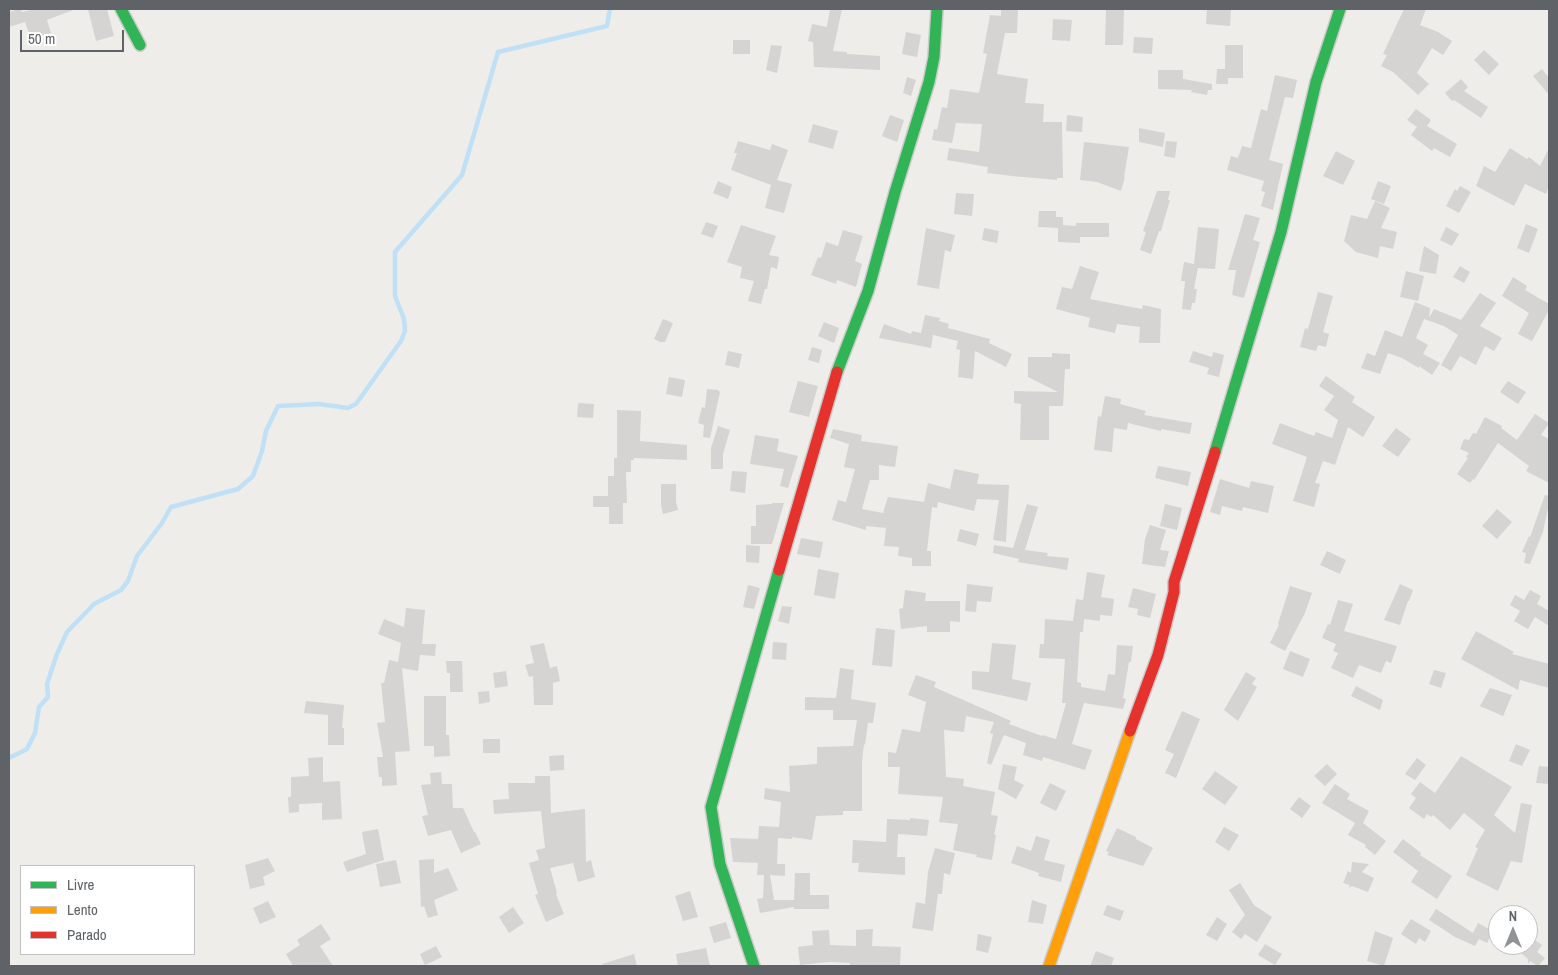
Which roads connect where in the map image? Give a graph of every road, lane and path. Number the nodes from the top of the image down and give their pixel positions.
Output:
1 (121, 9) edge
2 (937, 9) edge
3 (1340, 9) edge
4 (140, 45) dead end
5 (754, 966) edge
6 (1049, 966) edge

1 - 4 street
2 - 5 street
3 - 6 street

